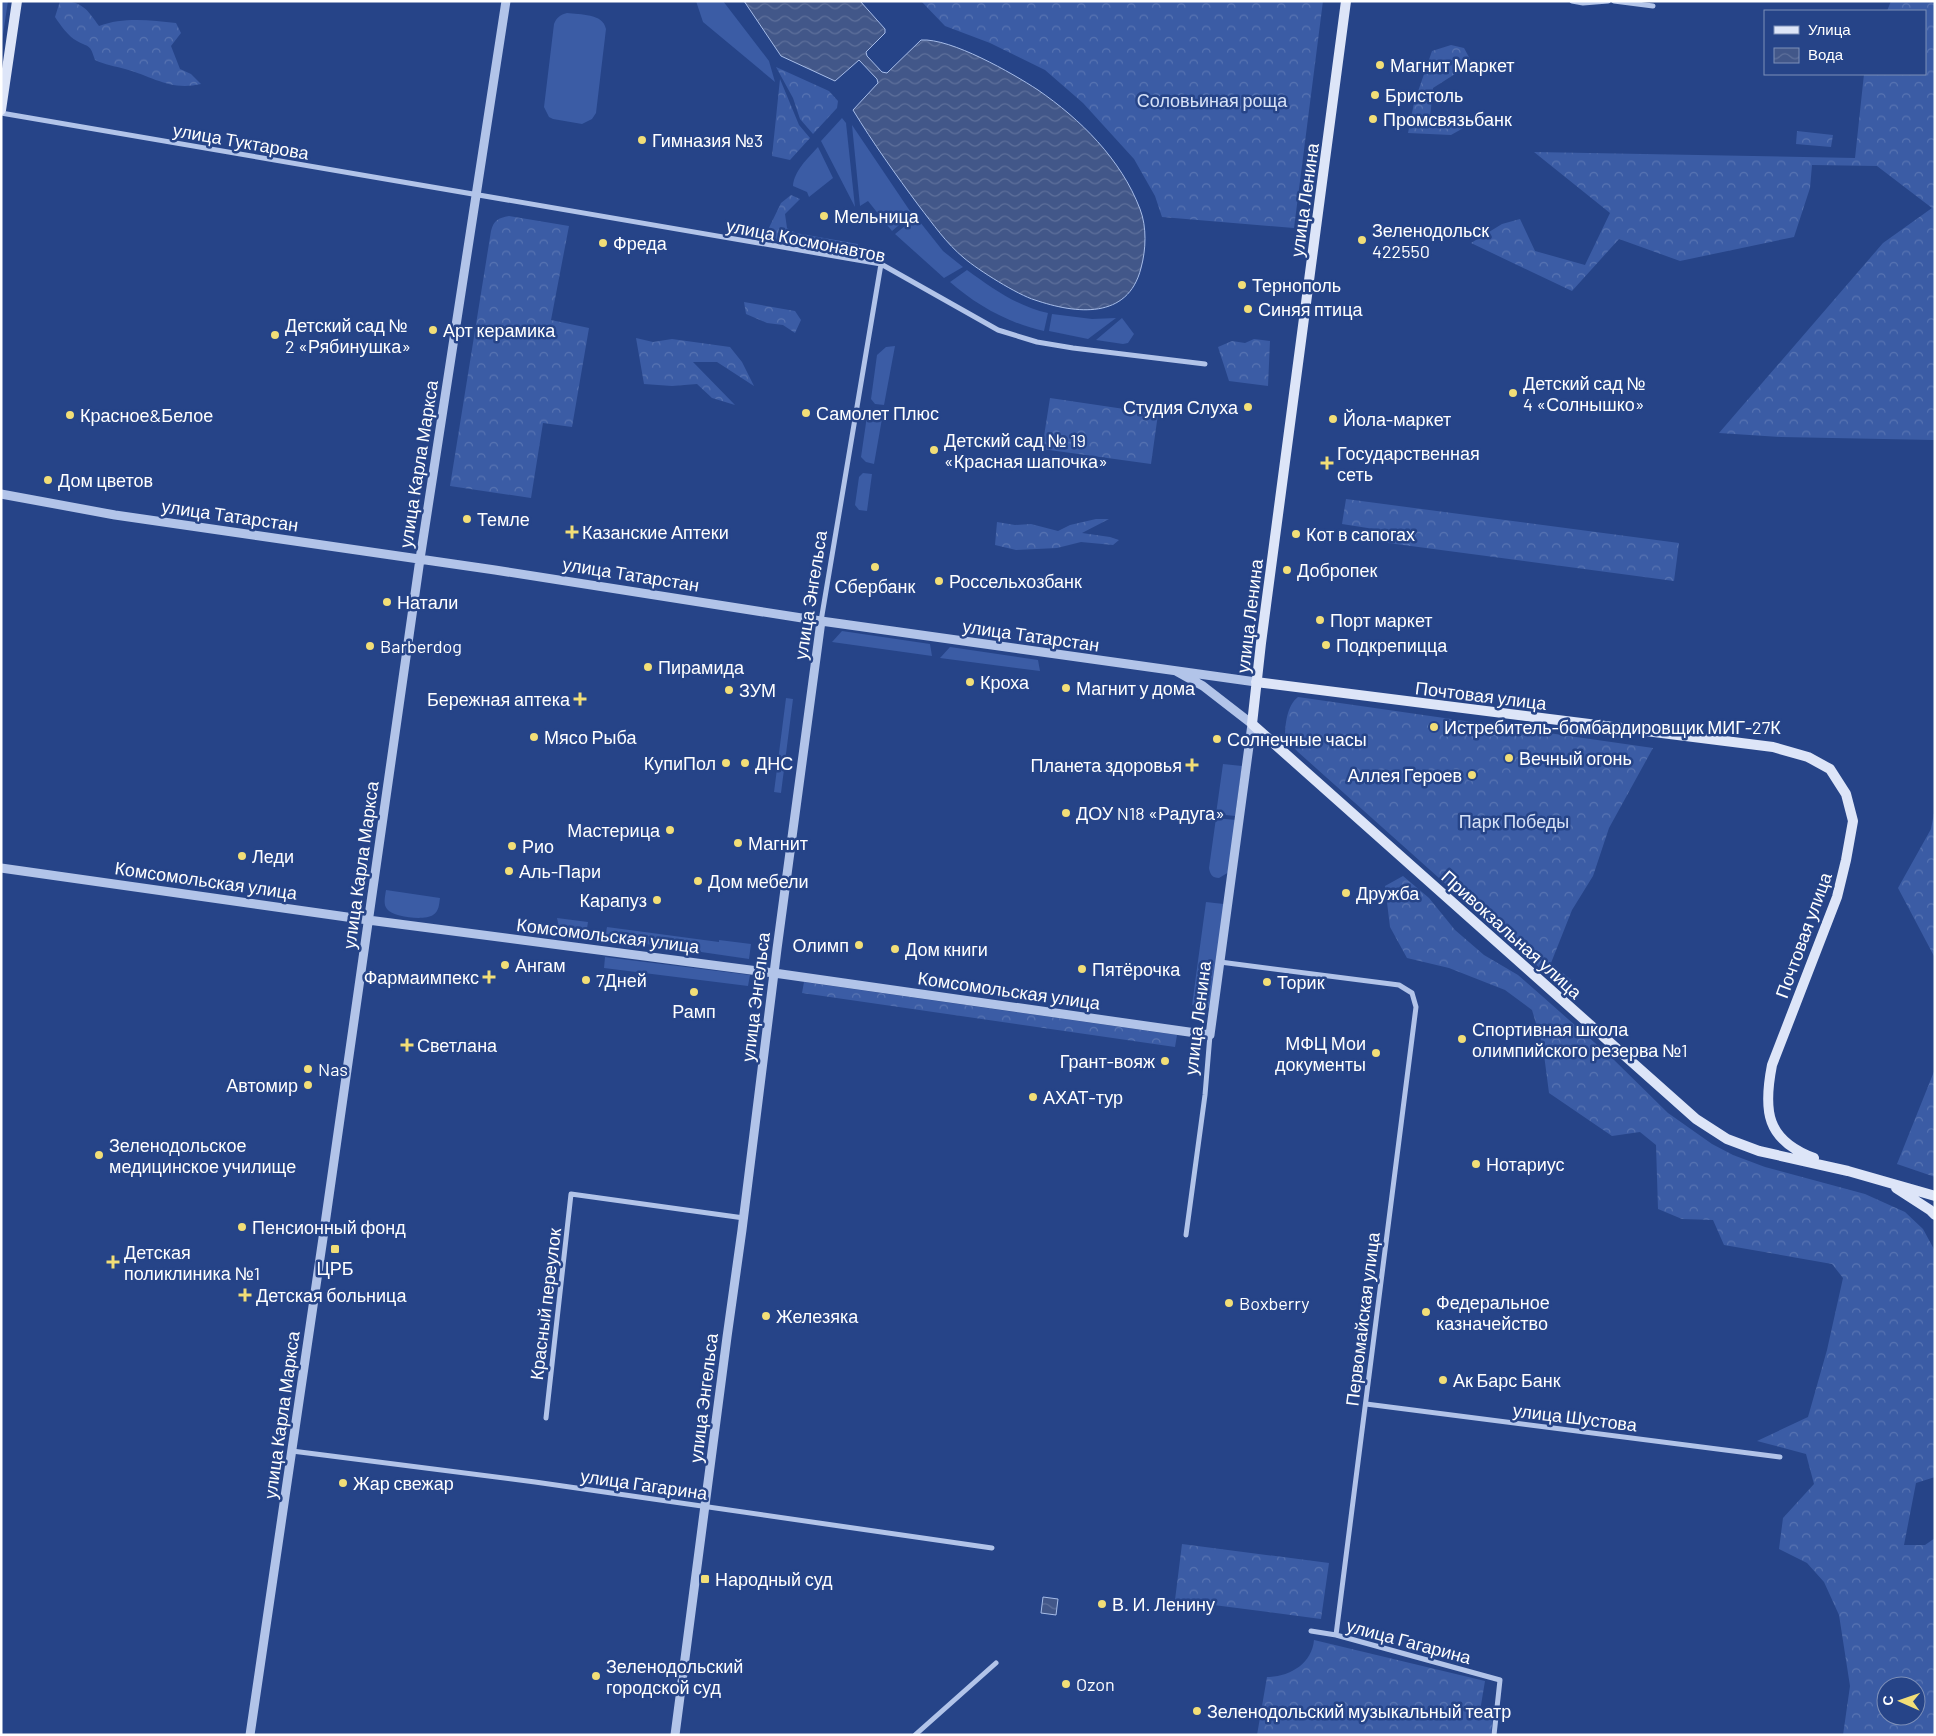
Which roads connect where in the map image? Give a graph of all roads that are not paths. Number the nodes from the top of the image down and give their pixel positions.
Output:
1 (17, 1) edge
2 (506, 1) edge
3 (1346, 1) edge
4 (1572, 1) edge
5 (1608, 1) edge
6 (1614, 1) edge
7 (1654, 6) dead end
8 (4, 68) edge
9 (1, 112) edge
10 (476, 196) junction
11 (881, 264) junction
12 (1205, 364) dead end
13 (1, 494) edge
14 (420, 559) junction
15 (821, 621) junction
16 (1176, 671) junction
17 (1256, 682) junction
18 (1252, 724) junction
19 (1, 868) edge
20 (368, 920) junction
21 (1220, 962) junction
22 (774, 973) junction
23 (1210, 1036) junction
24 (1848, 1171) junction
25 (1884, 1181) junction
26 (1935, 1196) edge
27 (1935, 1215) edge
28 (744, 1218) junction
29 (1186, 1235) dead end
30 (1366, 1404) junction
31 (546, 1418) dead end
32 (292, 1451) junction
33 (1780, 1457) dead end
34 (705, 1507) junction
35 (992, 1548) dead end
36 (1311, 1631) dead end
37 (1336, 1635) junction
38 (996, 1663) dead end
39 (250, 1735) edge
40 (675, 1735) edge
41 (915, 1735) edge
42 (1494, 1735) edge

1 - 8 main road
2 - 10 street, улица Карла Маркса
3 - 17 main road, улица Ленина
4 - 5 street
6 - 7 street
8 - 9 main road
9 - 10 street, улица Туктарова
10 - 11 street, улица Космонавтов
10 - 14 street, улица Карла Маркса
11 - 12 street, улица Космонавтов
11 - 15 street, улица Энгельса
13 - 14 street, улица Татарстан
14 - 15 street, улица Татарстан
14 - 20 street, улица Карла Маркса
15 - 16 street, улица Татарстан
15 - 22 street, улица Энгельса
16 - 17 street, улица Татарстан
16 - 18 street
17 - 18 main road, улица Ленина
17 - 24 main road, Почтовая улица
18 - 21 street, улица Ленина
18 - 24 main road, Привокзальная улица
19 - 20 street, Комсомольская улица
20 - 22 street, Комсомольская улица
20 - 32 street, улица Карла Маркса
21 - 23 street, улица Ленина
21 - 30 street, Первомайская улица
22 - 23 street, Комсомольская улица
22 - 28 street, улица Энгельса
23 - 29 street, улица Ленина
24 - 25 main road
25 - 26 main road
25 - 27 main road
28 - 31 street, Красный переулок
28 - 34 street, улица Энгельса
30 - 33 street, улица Шустова
30 - 37 street, Первомайская улица
32 - 34 street, улица Гагарина
32 - 39 street, улица Карла Маркса
34 - 35 street, улица Гагарина
34 - 40 street, улица Энгельса
36 - 37 street, улица Гагарина
37 - 42 street, улица Гагарина
38 - 41 street

